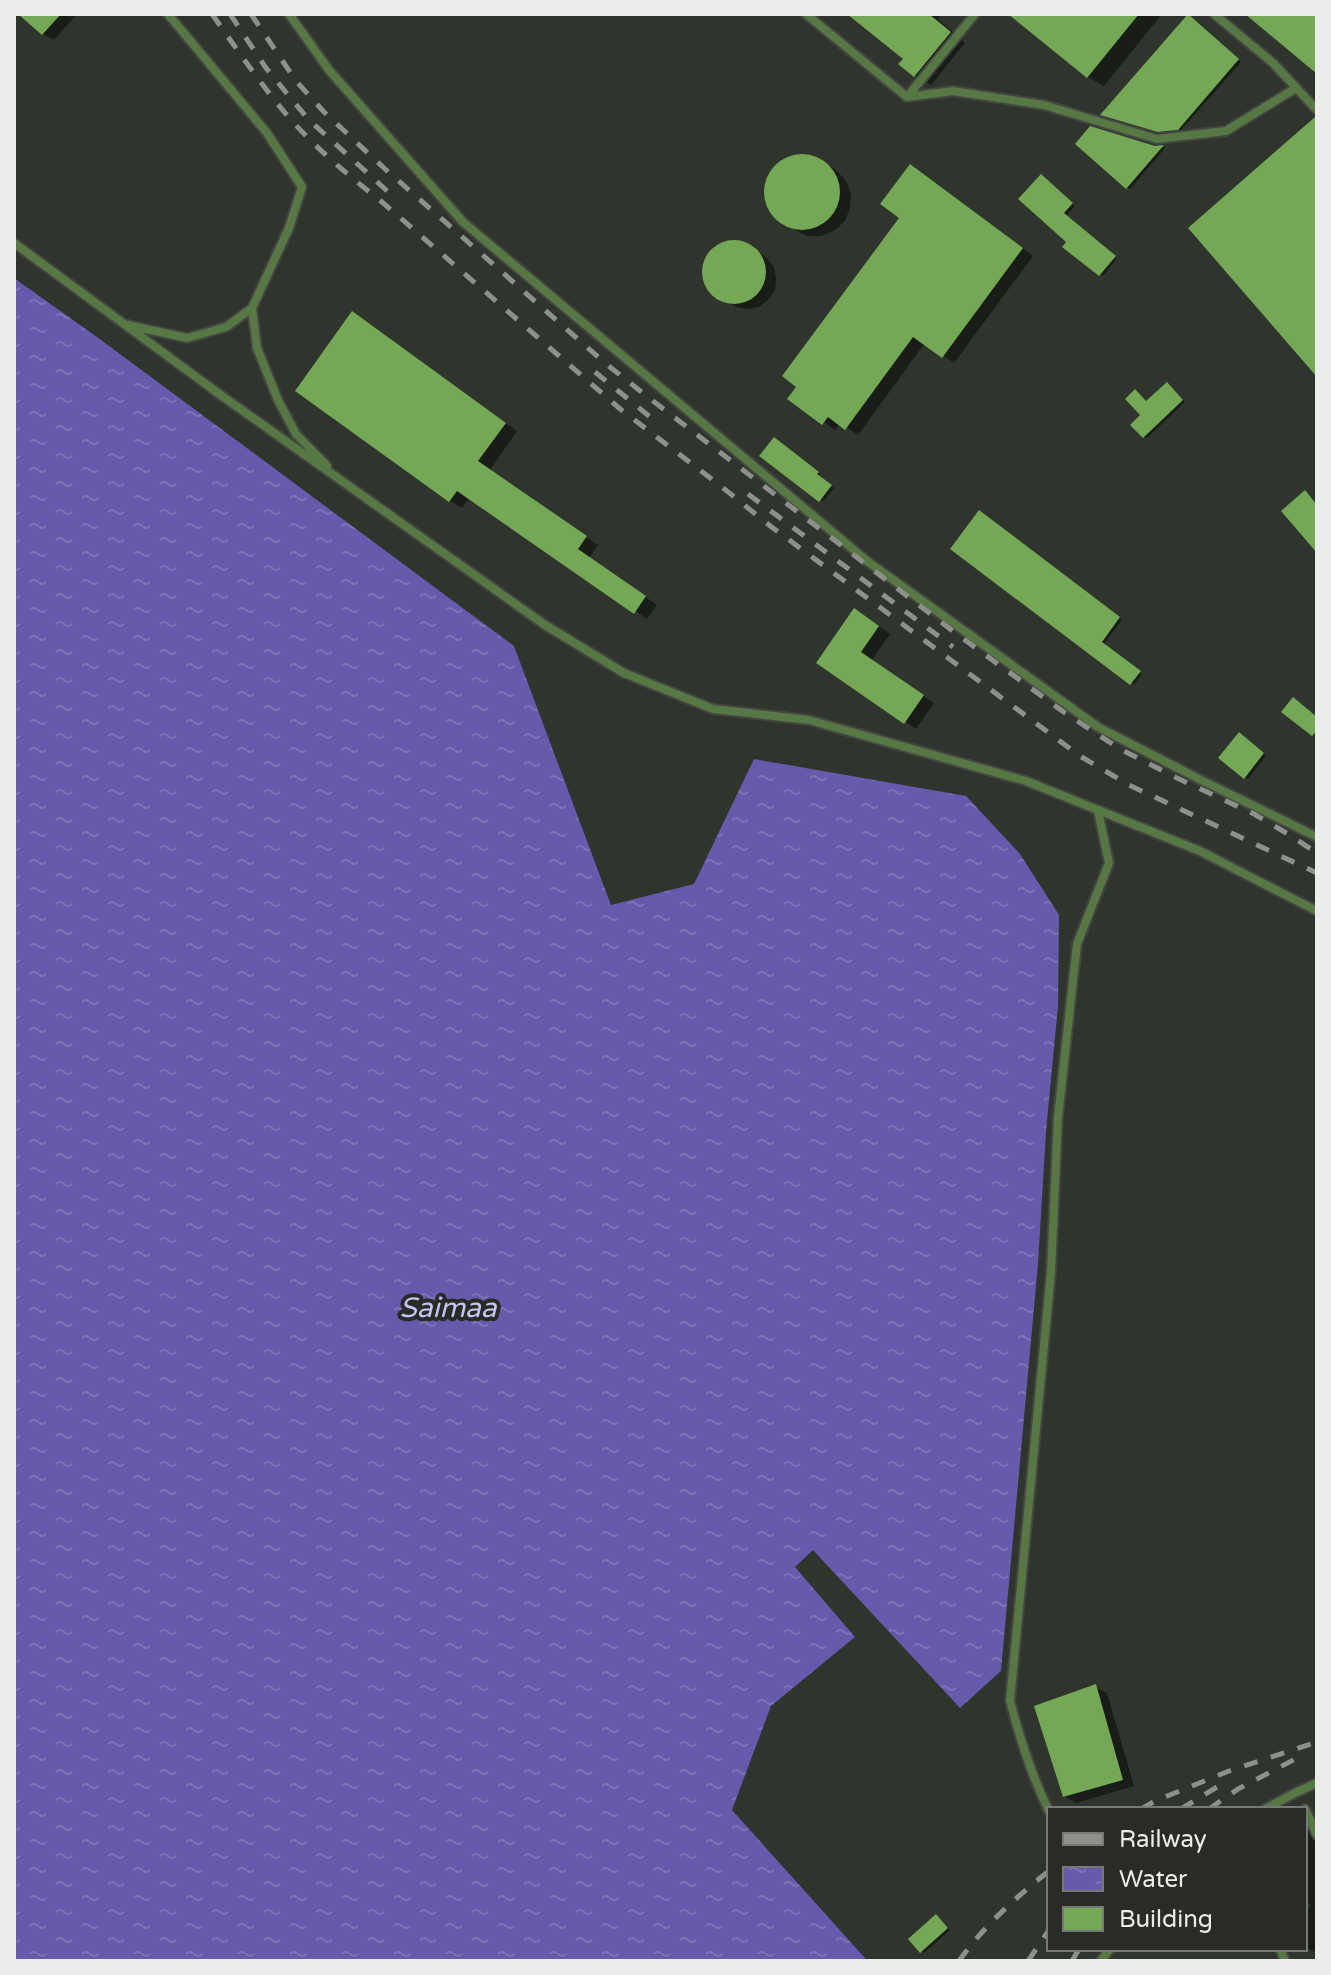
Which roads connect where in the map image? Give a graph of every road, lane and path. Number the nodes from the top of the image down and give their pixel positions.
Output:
1 (168, 14) edge
2 (289, 14) edge
3 (806, 14) edge
4 (975, 14) edge
5 (1214, 14) edge
6 (1296, 88) junction
7 (907, 97) junction
8 (1317, 110) edge
9 (14, 243) edge
10 (252, 308) junction
11 (123, 324) junction
12 (339, 479) junction
13 (1098, 811) junction
14 (1317, 837) edge
15 (1317, 911) edge
16 (1317, 1783) edge
17 (1297, 1792) junction
18 (1047, 1807) edge
19 (1269, 1807) edge
20 (1304, 1807) edge
21 (1307, 1813) edge
22 (1317, 1835) edge

1 - 10 lane
2 - 14 lane
3 - 7 lane
4 - 7 lane
5 - 6 lane
6 - 7 lane
6 - 8 lane
9 - 11 lane
10 - 11 lane
10 - 12 lane
11 - 12 lane
12 - 13 lane
13 - 15 lane
13 - 18 lane
16 - 17 lane
17 - 19 lane
17 - 20 lane
21 - 22 lane

